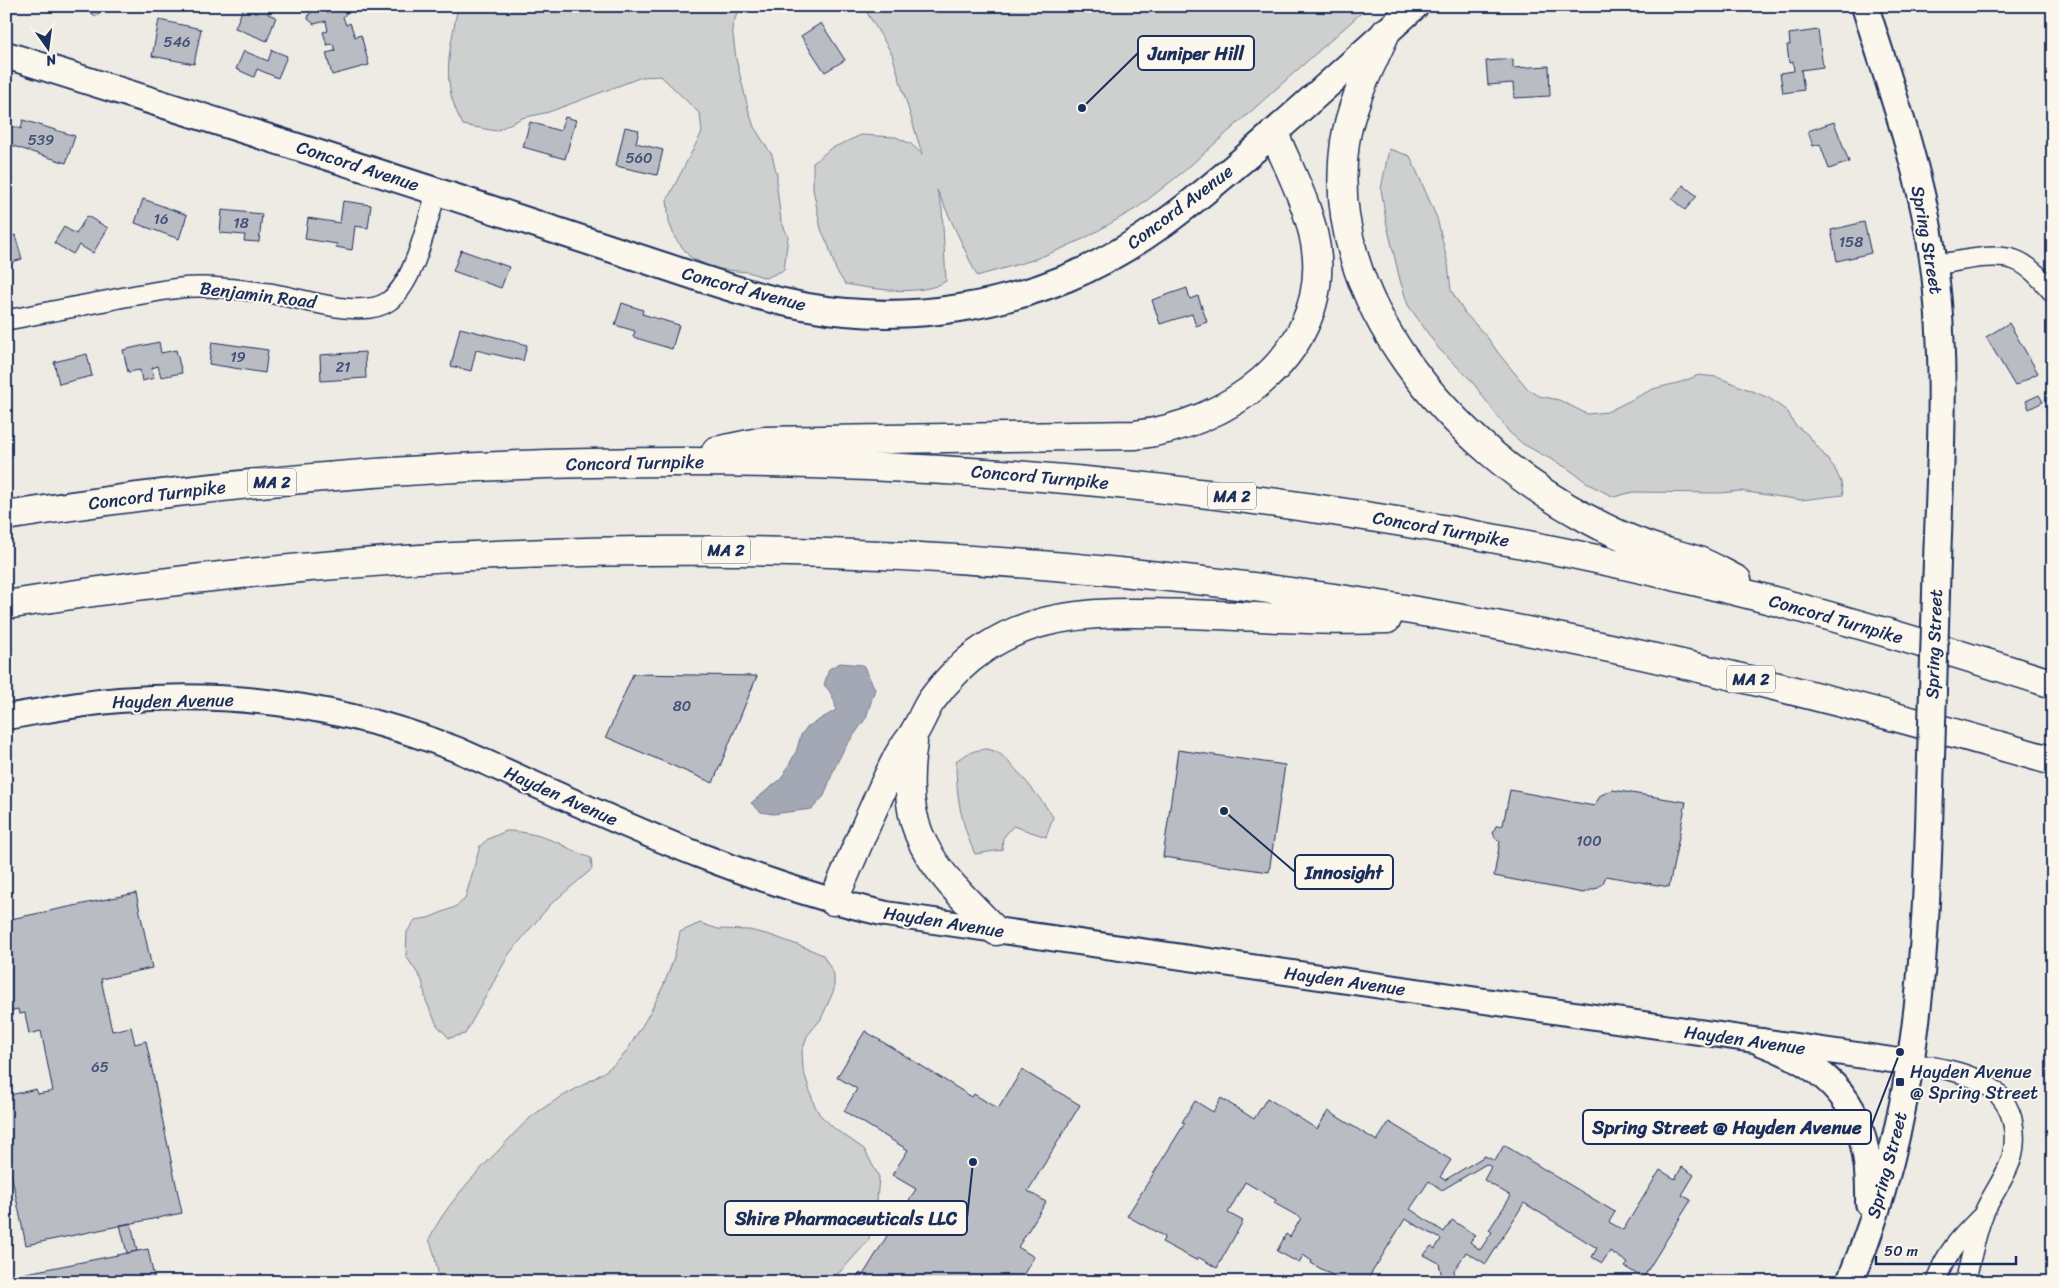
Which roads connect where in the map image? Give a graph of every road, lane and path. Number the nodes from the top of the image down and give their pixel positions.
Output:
1 (1416, 6) edge
2 (1865, 6) edge
3 (1386, 32) junction
4 (6, 55) edge
5 (1274, 133) junction
6 (437, 191) junction
7 (1934, 265) junction
8 (2053, 294) edge
9 (6, 320) edge
10 (665, 462) junction
11 (6, 516) edge
12 (6, 605) edge
13 (1790, 605) junction
14 (1446, 616) junction
15 (2053, 684) edge
16 (6, 717) edge
17 (915, 730) junction
18 (2053, 761) edge
19 (833, 901) junction
20 (996, 931) junction
21 (1761, 1042) junction
22 (1912, 1063) junction
23 (1983, 1215) junction
24 (1868, 1234) junction
25 (1850, 1282) edge
26 (1936, 1282) edge
27 (1965, 1282) edge

1 - 3 main road, Concord Avenue
2 - 7 main road, Spring Street
3 - 5 main road, Concord Avenue
3 - 13 highway
4 - 6 main road, Concord Avenue
5 - 6 main road, Concord Avenue
5 - 10 highway
6 - 9 street, Benjamin Road
7 - 8 street
7 - 22 main road, Spring Street, bridge
10 - 11 highway, Concord Turnpike / MA 2
10 - 13 highway, Concord Turnpike / MA 2
12 - 14 highway, MA 2
13 - 15 highway, Concord Turnpike / MA 2
14 - 17 highway
14 - 18 highway, MA 2
16 - 19 street, Hayden Avenue
17 - 19 highway
17 - 20 highway
19 - 20 street, Hayden Avenue
20 - 21 street, Hayden Avenue
21 - 22 street, Hayden Avenue
21 - 24 main road
22 - 23 street
22 - 24 main road, Spring Street
23 - 26 street
23 - 27 street
24 - 25 main road, Spring Street

